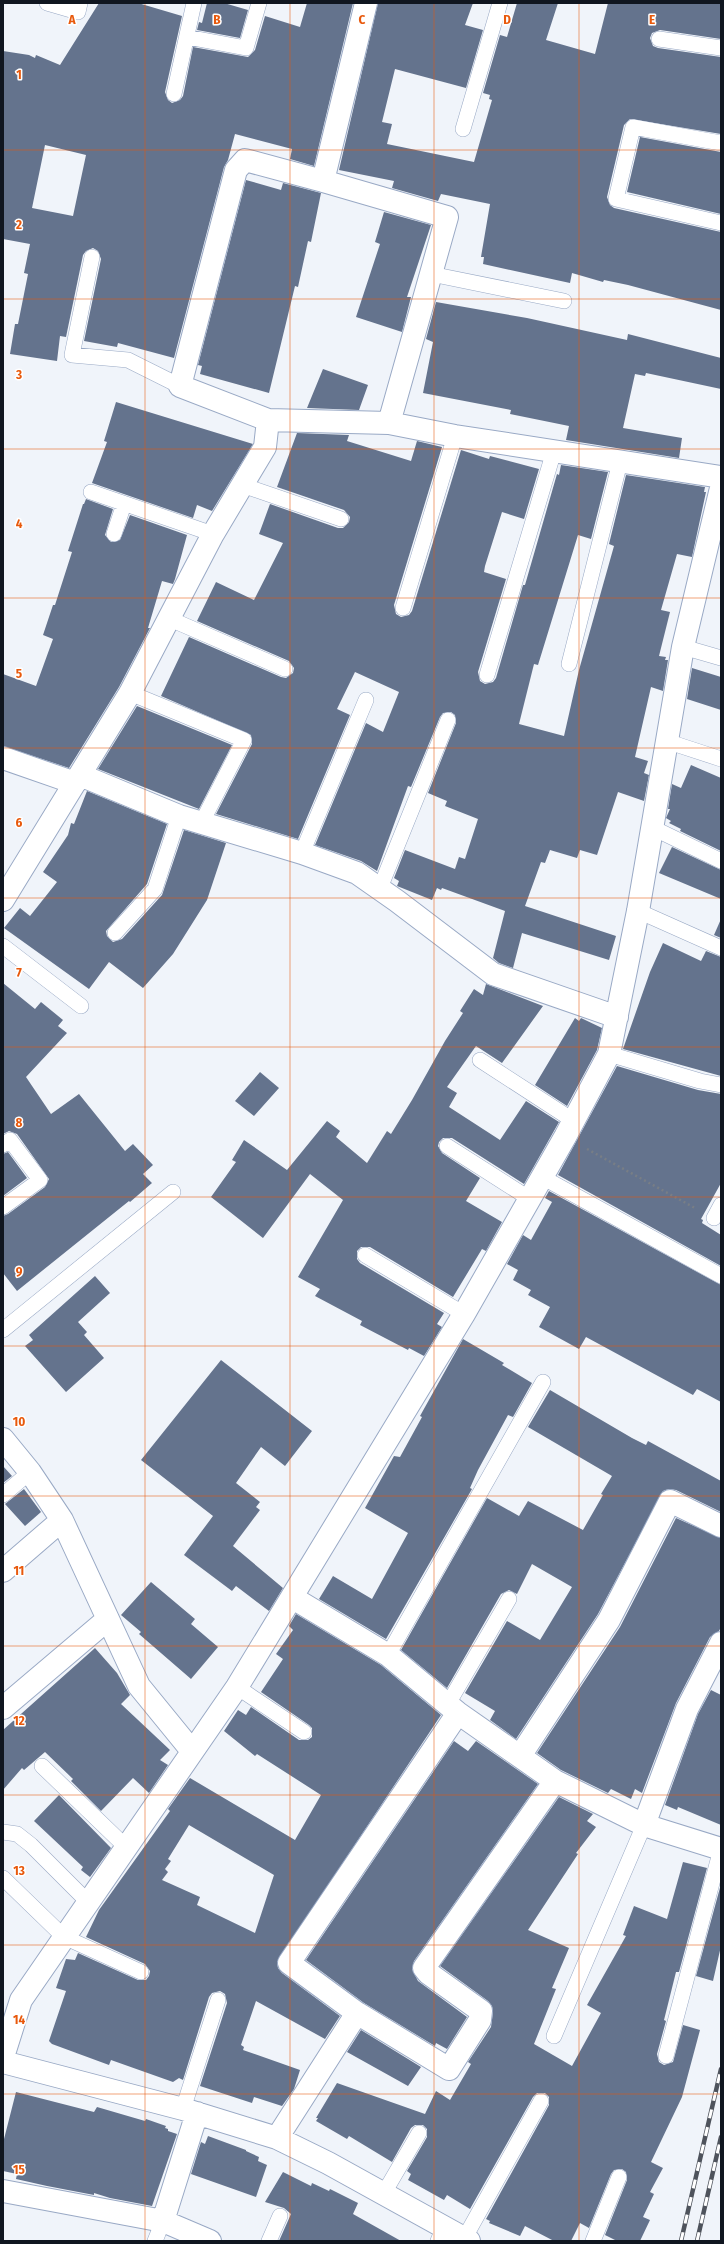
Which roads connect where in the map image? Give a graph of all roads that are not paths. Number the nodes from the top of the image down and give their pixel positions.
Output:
1 (47, 3) edge
2 (80, 3) edge
3 (194, 3) edge
4 (259, 3) edge
5 (366, 3) edge
6 (500, 3) edge
7 (187, 37) junction
8 (660, 39) dead end
9 (721, 48) edge
10 (174, 94) dead end
11 (463, 128) dead end
12 (721, 143) edge
13 (324, 181) junction
14 (721, 223) edge
15 (92, 257) dead end
16 (431, 274) junction
17 (564, 301) dead end
18 (180, 386) junction
19 (268, 420) junction
20 (389, 423) junction
21 (455, 436) junction
22 (554, 452) junction
23 (620, 462) junction
24 (721, 477) edge
25 (242, 485) junction
26 (721, 488) edge
27 (91, 492) dead end
28 (124, 504) junction
29 (341, 519) dead end
30 (716, 532) edge
31 (114, 534) dead end
32 (213, 534) junction
33 (403, 608) dead end
34 (170, 619) junction
35 (683, 647) junction
36 (721, 658) edge
37 (569, 664) dead end
38 (285, 669) dead end
39 (487, 675) dead end
40 (130, 693) junction
41 (366, 700) dead end
42 (448, 720) dead end
43 (666, 741) junction
44 (3, 758) edge
45 (721, 759) edge
46 (78, 779) junction
47 (179, 816) junction
48 (202, 822) junction
49 (653, 828) junction
50 (302, 853) junction
51 (721, 861) edge
52 (380, 888) junction
53 (3, 900) edge
54 (638, 911) junction
55 (115, 933) dead end
56 (3, 946) edge
57 (721, 948) edge
58 (81, 1006) dead end
59 (617, 1017) junction
60 (609, 1054) junction
61 (480, 1060) dead end
62 (721, 1085) edge
63 (570, 1129) junction
64 (3, 1145) edge
65 (447, 1146) dead end
66 (542, 1177) junction
67 (173, 1192) dead end
68 (530, 1199) junction
69 (3, 1207) edge
70 (365, 1256) dead end
71 (721, 1276) edge
72 (464, 1314) junction
73 (3, 1330) edge
74 (543, 1382) dead end
75 (3, 1438) edge
76 (30, 1472) junction
77 (3, 1496) edge
78 (62, 1520) junction
79 (721, 1526) edge
80 (3, 1571) edge
81 (293, 1598) junction
82 (509, 1599) dead end
83 (108, 1619) junction
84 (721, 1643) edge
85 (388, 1655) junction
86 (238, 1687) junction
87 (3, 1708) edge
88 (453, 1708) junction
89 (304, 1732) dead end
90 (192, 1751) junction
91 (520, 1756) junction
92 (42, 1766) dead end
93 (555, 1780) junction
94 (644, 1825) junction
95 (3, 1832) edge
96 (126, 1847) junction
97 (721, 1849) edge
98 (3, 1878) edge
99 (87, 1901) junction
100 (64, 1937) junction
101 (141, 1972) dead end
102 (218, 2000) dead end
103 (358, 2013) junction
104 (554, 2036) dead end
105 (666, 2056) dead end
106 (3, 2057) edge
107 (3, 2062) edge
108 (541, 2101) dead end
109 (190, 2111) junction
110 (419, 2133) dead end
111 (277, 2138) junction
112 (619, 2177) dead end
113 (3, 2191) edge
114 (384, 2193) junction
115 (280, 2216) dead end
116 (163, 2221) junction
117 (441, 2234) edge
118 (467, 2240) edge
119 (156, 2241) edge
120 (210, 2241) edge
121 (268, 2241) edge
122 (593, 2241) edge

1 - 2 lane
3 - 7 lane
4 - 7 lane
5 - 13 street
6 - 11 lane
7 - 10 lane
8 - 9 lane
12 - 14 lane
13 - 16 street
13 - 18 street
15 - 18 lane
16 - 17 lane
16 - 20 street
18 - 19 street
19 - 20 street
19 - 25 street
20 - 21 street
21 - 22 street
21 - 33 lane
22 - 23 street
22 - 39 lane
23 - 24 street
23 - 37 lane
25 - 29 lane
25 - 32 street
26 - 30 street
27 - 28 lane
28 - 31 lane
28 - 32 lane
30 - 35 street
32 - 34 street
34 - 38 lane
34 - 40 street
35 - 36 lane
35 - 43 street
40 - 46 street
40 - 48 lane
41 - 50 lane
42 - 52 lane
43 - 45 lane
43 - 49 street
44 - 46 street
46 - 47 street
46 - 53 street
47 - 48 street
47 - 55 lane
48 - 50 street
49 - 51 lane
49 - 54 street
50 - 52 street
52 - 59 street
54 - 57 lane
54 - 59 street
56 - 58 lane
59 - 60 street
60 - 62 lane
60 - 63 street
61 - 63 lane
63 - 66 street
64 - 69 lane
65 - 68 lane
66 - 68 street
66 - 71 lane
67 - 73 lane
68 - 72 street
70 - 72 lane
72 - 81 street
74 - 85 lane
75 - 76 street
76 - 77 lane
76 - 78 street
78 - 80 street
78 - 83 street
79 - 91 street
81 - 85 street
81 - 86 street
82 - 88 lane
83 - 87 street
83 - 90 street
84 - 94 street
85 - 88 street
86 - 89 lane
86 - 90 street
88 - 91 street
88 - 103 street
90 - 96 street
91 - 93 street
92 - 96 lane
93 - 94 street
93 - 103 street
94 - 97 street
94 - 104 lane
95 - 99 lane
96 - 99 street
97 - 105 lane
98 - 100 lane
99 - 100 street
100 - 101 lane
100 - 106 street
102 - 109 lane
103 - 111 street
107 - 109 street
108 - 118 lane
109 - 111 street
109 - 116 street
110 - 114 lane
111 - 114 street
112 - 122 lane
113 - 116 street
114 - 117 street
115 - 121 lane
116 - 119 lane
116 - 120 street
117 - 118 street

